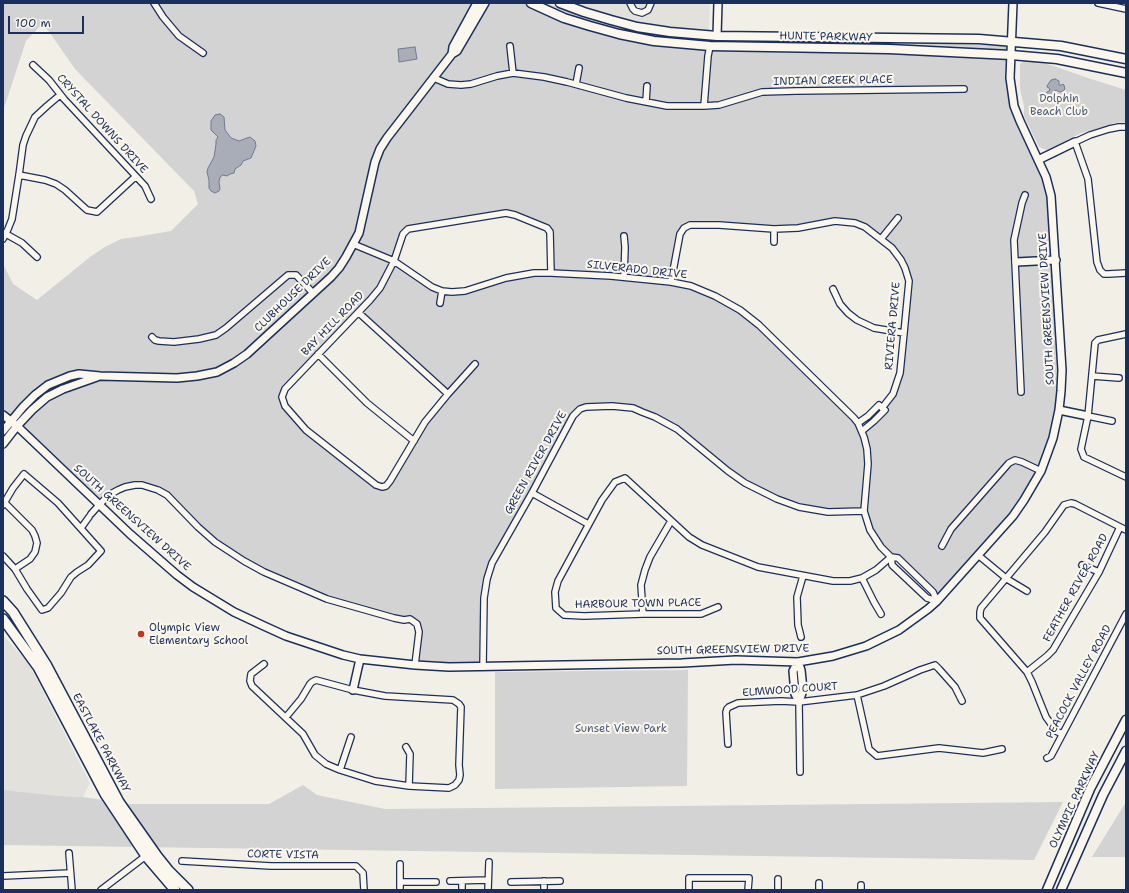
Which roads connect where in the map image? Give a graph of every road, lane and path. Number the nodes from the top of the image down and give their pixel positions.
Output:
1 (154, 3) edge
2 (477, 3) edge
3 (485, 3) edge
4 (531, 3) edge
5 (560, 3) edge
6 (630, 3) edge
7 (652, 3) edge
8 (718, 3) edge
9 (1013, 3) edge
10 (1098, 3) edge
11 (1119, 5) edge
12 (1126, 9) edge
13 (717, 36) junction
14 (1012, 42) junction
15 (510, 46) dead end
16 (710, 46) junction
17 (203, 53) dead end
18 (452, 54) junction
19 (1011, 55) junction
20 (1126, 59) edge
21 (34, 65) dead end
22 (578, 68) dead end
23 (513, 73) junction
24 (1126, 73) edge
25 (434, 78) junction
26 (576, 84) junction
27 (647, 86) dead end
28 (964, 89) dead end
29 (60, 95) junction
30 (646, 102) junction
31 (704, 106) junction
32 (1126, 127) edge
33 (1075, 142) junction
34 (1038, 160) junction
35 (19, 175) junction
36 (135, 177) junction
37 (1025, 195) dead end
38 (151, 199) dead end
39 (898, 218) dead end
40 (774, 229) junction
41 (5, 236) edge
42 (624, 236) dead end
43 (881, 239) junction
44 (774, 242) dead end
45 (353, 244) junction
46 (37, 256) dead end
47 (1056, 260) junction
48 (394, 261) junction
49 (1016, 262) junction
50 (551, 273) junction
51 (1126, 273) edge
52 (624, 277) junction
53 (671, 282) junction
54 (833, 289) dead end
55 (442, 291) junction
56 (313, 293) junction
57 (440, 304) dead end
58 (359, 312) junction
59 (904, 333) junction
60 (1126, 334) edge
61 (152, 337) dead end
62 (318, 354) junction
63 (475, 364) dead end
64 (100, 376) junction
65 (1092, 376) junction
66 (1119, 378) dead end
67 (1021, 392) dead end
68 (448, 394) junction
69 (882, 408) junction
70 (1059, 410) junction
71 (3, 415) edge
72 (1088, 416) junction
73 (11, 421) junction
74 (1112, 421) dead end
75 (858, 423) junction
76 (16, 426) junction
77 (3, 431) edge
78 (862, 432) junction
79 (414, 441) junction
80 (3, 444) edge
81 (1041, 471) junction
82 (1126, 477) edge
83 (532, 493) junction
84 (4, 504) edge
85 (99, 505) junction
86 (864, 511) junction
87 (671, 521) junction
88 (588, 524) junction
89 (81, 528) junction
90 (1123, 529) edge
91 (942, 546) dead end
92 (978, 555) junction
93 (3, 556) edge
94 (891, 557) junction
95 (1082, 565) dead end
96 (15, 569) junction
97 (1098, 572) junction
98 (802, 576) junction
99 (862, 578) junction
100 (1007, 579) junction
101 (1027, 591) dead end
102 (3, 601) edge
103 (937, 601) junction
104 (718, 608) dead end
105 (643, 614) junction
106 (881, 614) dead end
107 (1126, 614) edge
108 (3, 619) edge
109 (801, 637) dead end
110 (360, 659) junction
111 (798, 662) junction
112 (264, 664) dead end
113 (414, 666) junction
114 (483, 667) junction
115 (1027, 672) junction
116 (353, 690) junction
117 (857, 695) junction
118 (799, 702) junction
119 (962, 702) dead end
120 (286, 718) junction
121 (1126, 720) edge
122 (1062, 734) junction
123 (351, 737) dead end
124 (81, 740) junction
125 (728, 744) dead end
126 (406, 746) dead end
127 (1002, 749) dead end
128 (1126, 751) edge
129 (1047, 758) dead end
130 (340, 770) junction
131 (800, 772) dead end
132 (409, 786) junction
133 (69, 853) dead end
134 (149, 853) junction
135 (182, 861) dead end
136 (489, 862) dead end
137 (400, 864) dead end
138 (70, 873) junction
139 (3, 876) edge
140 (778, 879) dead end
141 (488, 880) junction
142 (462, 881) junction
143 (544, 881) junction
144 (560, 881) dead end
145 (400, 882) junction
146 (436, 882) dead end
147 (450, 882) dead end
148 (511, 882) dead end
149 (819, 883) dead end
150 (72, 890) edge
151 (101, 890) edge
152 (175, 890) edge
153 (188, 890) edge
154 (364, 890) edge
155 (400, 890) edge
156 (462, 890) edge
157 (488, 890) edge
158 (544, 890) edge
159 (689, 890) edge
160 (748, 890) edge
161 (778, 890) edge
162 (819, 890) edge
163 (1047, 890) edge
164 (1062, 890) edge

1 - 17 street
2 - 18 street, CLUBHOUSE DRIVE
3 - 18 street, CLUBHOUSE DRIVE
4 - 16 main road, HUNTE PARKWAY
5 - 13 main road, HUNTE PARKWAY
6 - 7 street
8 - 13 street
9 - 14 street, SOUTH GREENSVIEW DRIVE
10 - 11 street
11 - 12 street
13 - 14 main road, HUNTE PARKWAY
14 - 19 street, SOUTH GREENSVIEW DRIVE
14 - 20 main road, HUNTE PARKWAY
15 - 23 street
16 - 19 main road, HUNTE PARKWAY
16 - 31 street
18 - 25 street, CLUBHOUSE DRIVE
19 - 24 main road, HUNTE PARKWAY
19 - 34 street, SOUTH GREENSVIEW DRIVE
21 - 29 street, CRYSTAL DOWNS DRIVE
22 - 26 street
23 - 25 street, INDIAN CREEK PLACE
23 - 26 street, INDIAN CREEK PLACE
25 - 45 street, CLUBHOUSE DRIVE
26 - 30 street, INDIAN CREEK PLACE
27 - 30 street
28 - 31 street, INDIAN CREEK PLACE
29 - 35 street
29 - 36 street, CRYSTAL DOWNS DRIVE
30 - 31 street, INDIAN CREEK PLACE
32 - 33 street
33 - 34 street
33 - 51 street
34 - 47 street, SOUTH GREENSVIEW DRIVE
35 - 36 street
35 - 41 street
36 - 38 street, CRYSTAL DOWNS DRIVE
37 - 49 street
39 - 43 street
40 - 43 street, RIVIERA DRIVE
40 - 44 street
40 - 53 street, RIVIERA DRIVE
41 - 46 street
42 - 52 street
43 - 59 street, RIVIERA DRIVE
45 - 48 street, SILVERADO DRIVE
45 - 56 street, CLUBHOUSE DRIVE
47 - 49 street
47 - 70 street, SOUTH GREENSVIEW DRIVE
48 - 50 street, BAY HILL ROAD
48 - 55 street, SILVERADO DRIVE
48 - 58 street, BAY HILL ROAD
49 - 67 street
50 - 52 street, SILVERADO DRIVE
50 - 55 street, SILVERADO DRIVE
52 - 53 street, SILVERADO DRIVE
53 - 75 street, SILVERADO DRIVE
54 - 59 street
55 - 57 street
56 - 61 street
56 - 64 street, CLUBHOUSE DRIVE
58 - 62 street, BAY HILL ROAD
58 - 68 street
59 - 69 street, RIVIERA DRIVE
60 - 65 street
62 - 79 street
62 - 79 street, BAY HILL ROAD
63 - 68 street
64 - 73 street, CLUBHOUSE DRIVE
64 - 76 street, CLUBHOUSE DRIVE
65 - 66 street
65 - 72 street
68 - 79 street
69 - 75 street
69 - 78 street, RIVIERA DRIVE
70 - 72 street
70 - 81 street, SOUTH GREENSVIEW DRIVE
71 - 73 street, SOUTH GREENSVIEW DRIVE
72 - 74 street
72 - 82 street
73 - 76 street, SOUTH GREENSVIEW DRIVE
73 - 77 street, CLUBHOUSE DRIVE
75 - 78 street, SILVERADO DRIVE
76 - 80 street, CLUBHOUSE DRIVE
76 - 85 street, SOUTH GREENSVIEW DRIVE
78 - 86 street, SILVERADO DRIVE
81 - 91 street
81 - 92 street, SOUTH GREENSVIEW DRIVE
83 - 86 street, GREEN RIVER DRIVE
83 - 88 street
83 - 114 street, GREEN RIVER DRIVE
84 - 89 street
84 - 96 street
85 - 89 street
85 - 110 street, SOUTH GREENSVIEW DRIVE
85 - 113 street
86 - 94 street, SILVERADO DRIVE
87 - 88 street
87 - 98 street
87 - 105 street
88 - 105 street, HARBOUR TOWN PLACE
89 - 96 street
90 - 97 street, FEATHER RIVER ROAD
90 - 100 street
92 - 100 street
92 - 103 street, SOUTH GREENSVIEW DRIVE
93 - 96 street
94 - 99 street
94 - 103 street, SILVERADO DRIVE
94 - 103 street, SILVERADO DRIVE
95 - 97 street
97 - 115 street, FEATHER RIVER ROAD
98 - 99 street
98 - 109 street
99 - 106 street
100 - 101 street
100 - 115 street
102 - 124 main road, EASTLAKE PARKWAY
103 - 111 street, SOUTH GREENSVIEW DRIVE
104 - 105 street, HARBOUR TOWN PLACE
107 - 122 street, PEACOCK VALLEY ROAD
108 - 124 main road, EASTLAKE PARKWAY
110 - 113 street, SOUTH GREENSVIEW DRIVE
110 - 116 street
111 - 114 street, SOUTH GREENSVIEW DRIVE
111 - 118 street
112 - 120 street
113 - 114 street, SOUTH GREENSVIEW DRIVE
115 - 122 street
116 - 120 street
116 - 132 street
117 - 118 street, ELMWOOD COURT
117 - 119 street, ELMWOOD COURT
117 - 127 street
118 - 125 street, ELMWOOD COURT
118 - 131 street
120 - 130 street
121 - 163 main road, OLYMPIC PARKWAY
122 - 129 street, PEACOCK VALLEY ROAD
123 - 130 street
124 - 134 main road, EASTLAKE PARKWAY
126 - 132 street
128 - 164 main road, OLYMPIC PARKWAY
130 - 132 street
133 - 138 street
134 - 151 street
134 - 152 main road, EASTLAKE PARKWAY
134 - 153 main road, EASTLAKE PARKWAY
135 - 154 street, CORTE VISTA
136 - 141 street
137 - 145 street
138 - 139 street
138 - 150 street
140 - 161 street
141 - 142 street
141 - 157 street
142 - 147 street
142 - 156 street
143 - 144 street
143 - 148 street
143 - 158 street
145 - 146 street
145 - 155 street
149 - 162 street
159 - 160 street

